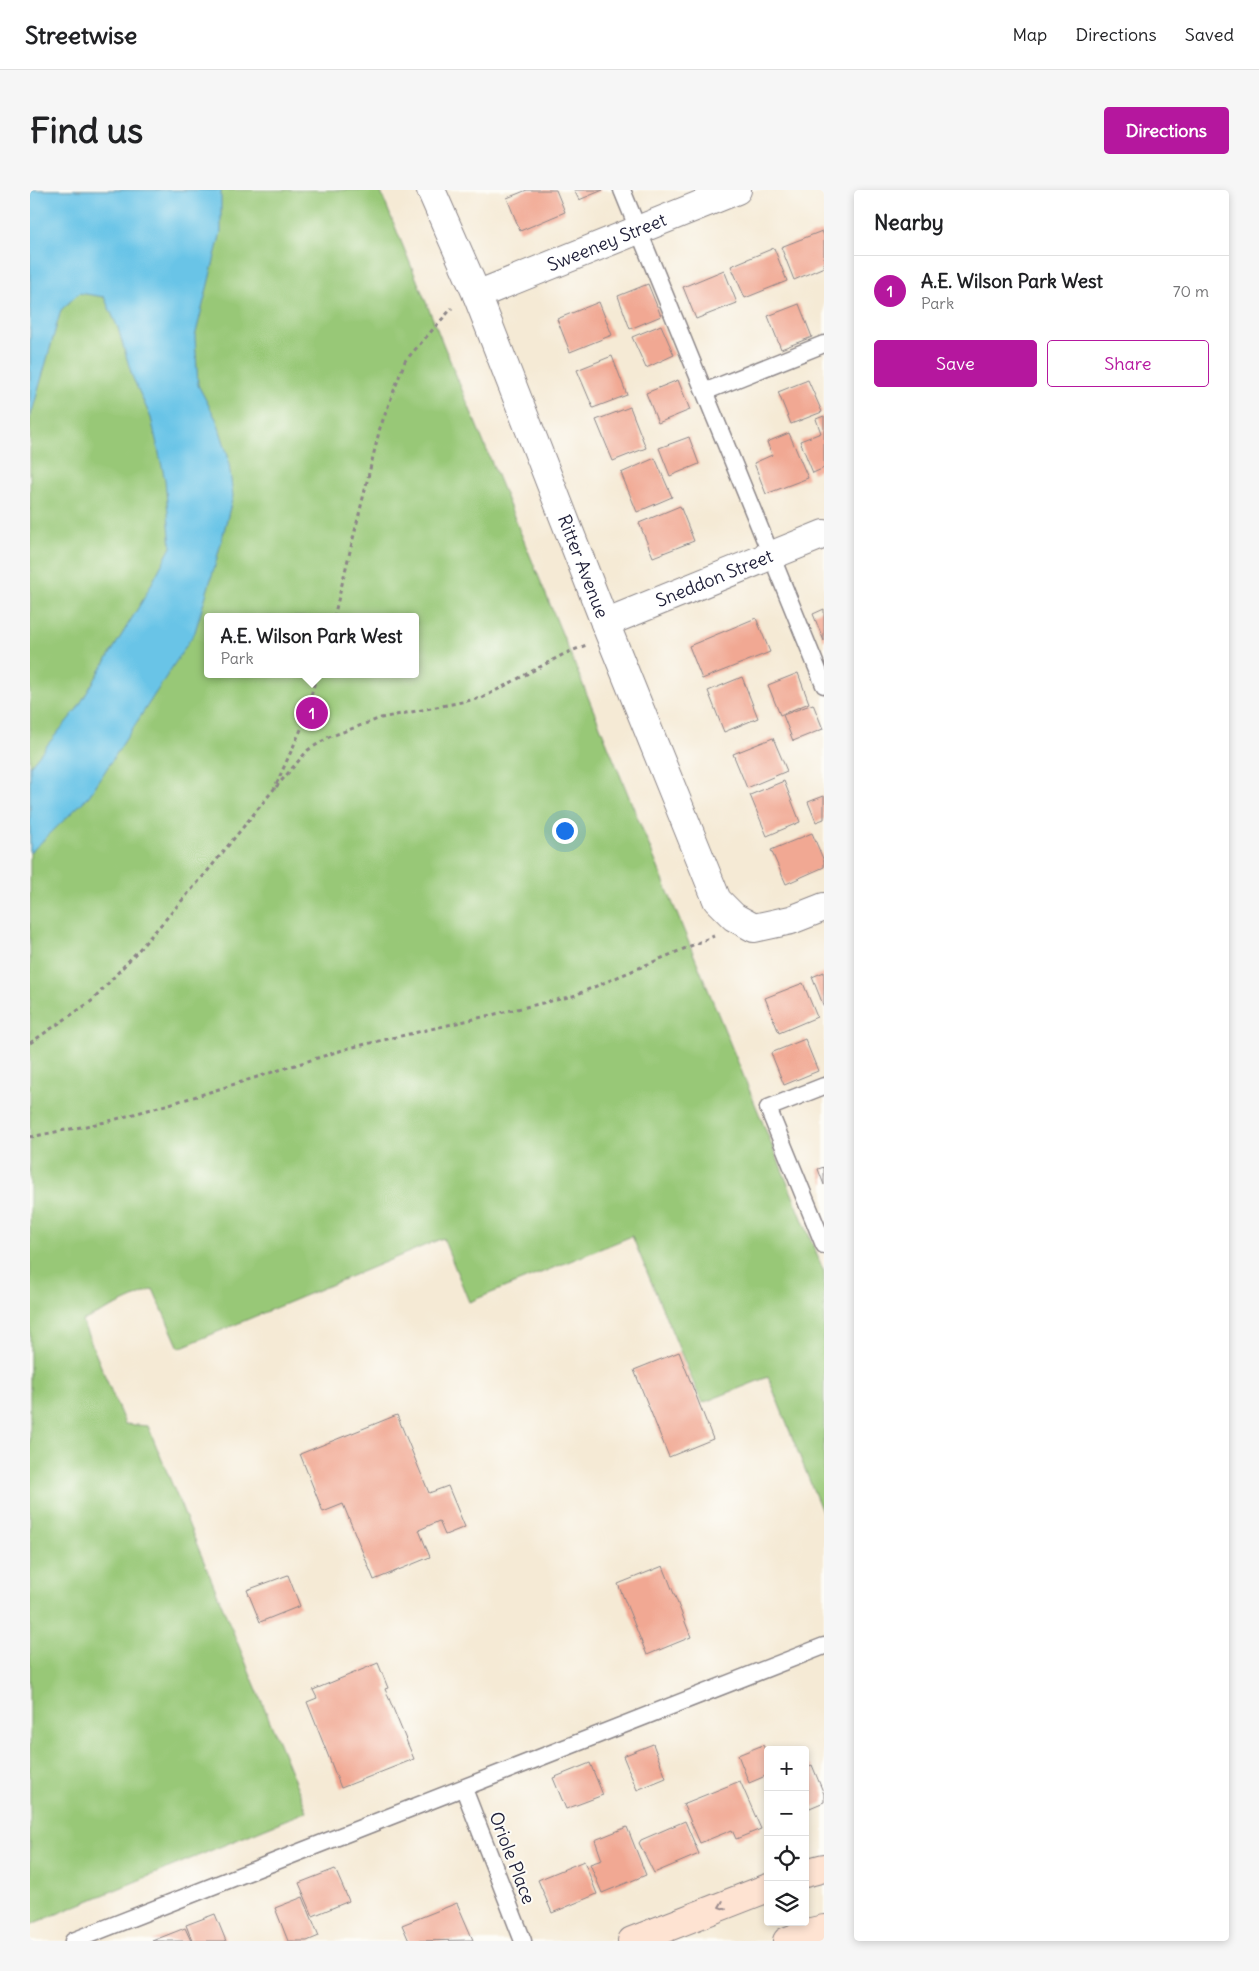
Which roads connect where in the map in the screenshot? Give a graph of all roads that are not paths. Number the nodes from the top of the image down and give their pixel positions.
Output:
1 (431, 190) edge
2 (622, 190) edge
3 (738, 190) edge
4 (638, 230) junction
5 (477, 295) junction
6 (824, 344) edge
7 (704, 392) junction
8 (824, 534) edge
9 (772, 555) junction
10 (607, 629) junction
11 (824, 685) edge
12 (824, 907) edge
13 (824, 1086) edge
14 (824, 1245) edge
15 (824, 1646) edge
16 (464, 1789) junction
17 (824, 1868) edge
18 (809, 1872) edge
19 (764, 1890) edge
20 (824, 1929) edge
21 (73, 1941) edge
22 (523, 1941) edge
23 (632, 1941) edge
24 (788, 1941) edge

1 - 5 street, Ritter Avenue
2 - 4 lane
3 - 4 street, Sweeney Street
4 - 5 street, Sweeney Street
4 - 7 lane
5 - 10 street, Ritter Avenue
6 - 7 lane
7 - 9 lane
8 - 9 street, Sneddon Street
9 - 10 street, Sneddon Street
9 - 11 lane
10 - 12 street, Ritter Avenue
13 - 14 lane
15 - 16 lane
16 - 21 lane
16 - 22 lane, Oriole Place
17 - 18 main road
19 -> 23 main road
20 - 24 main road

